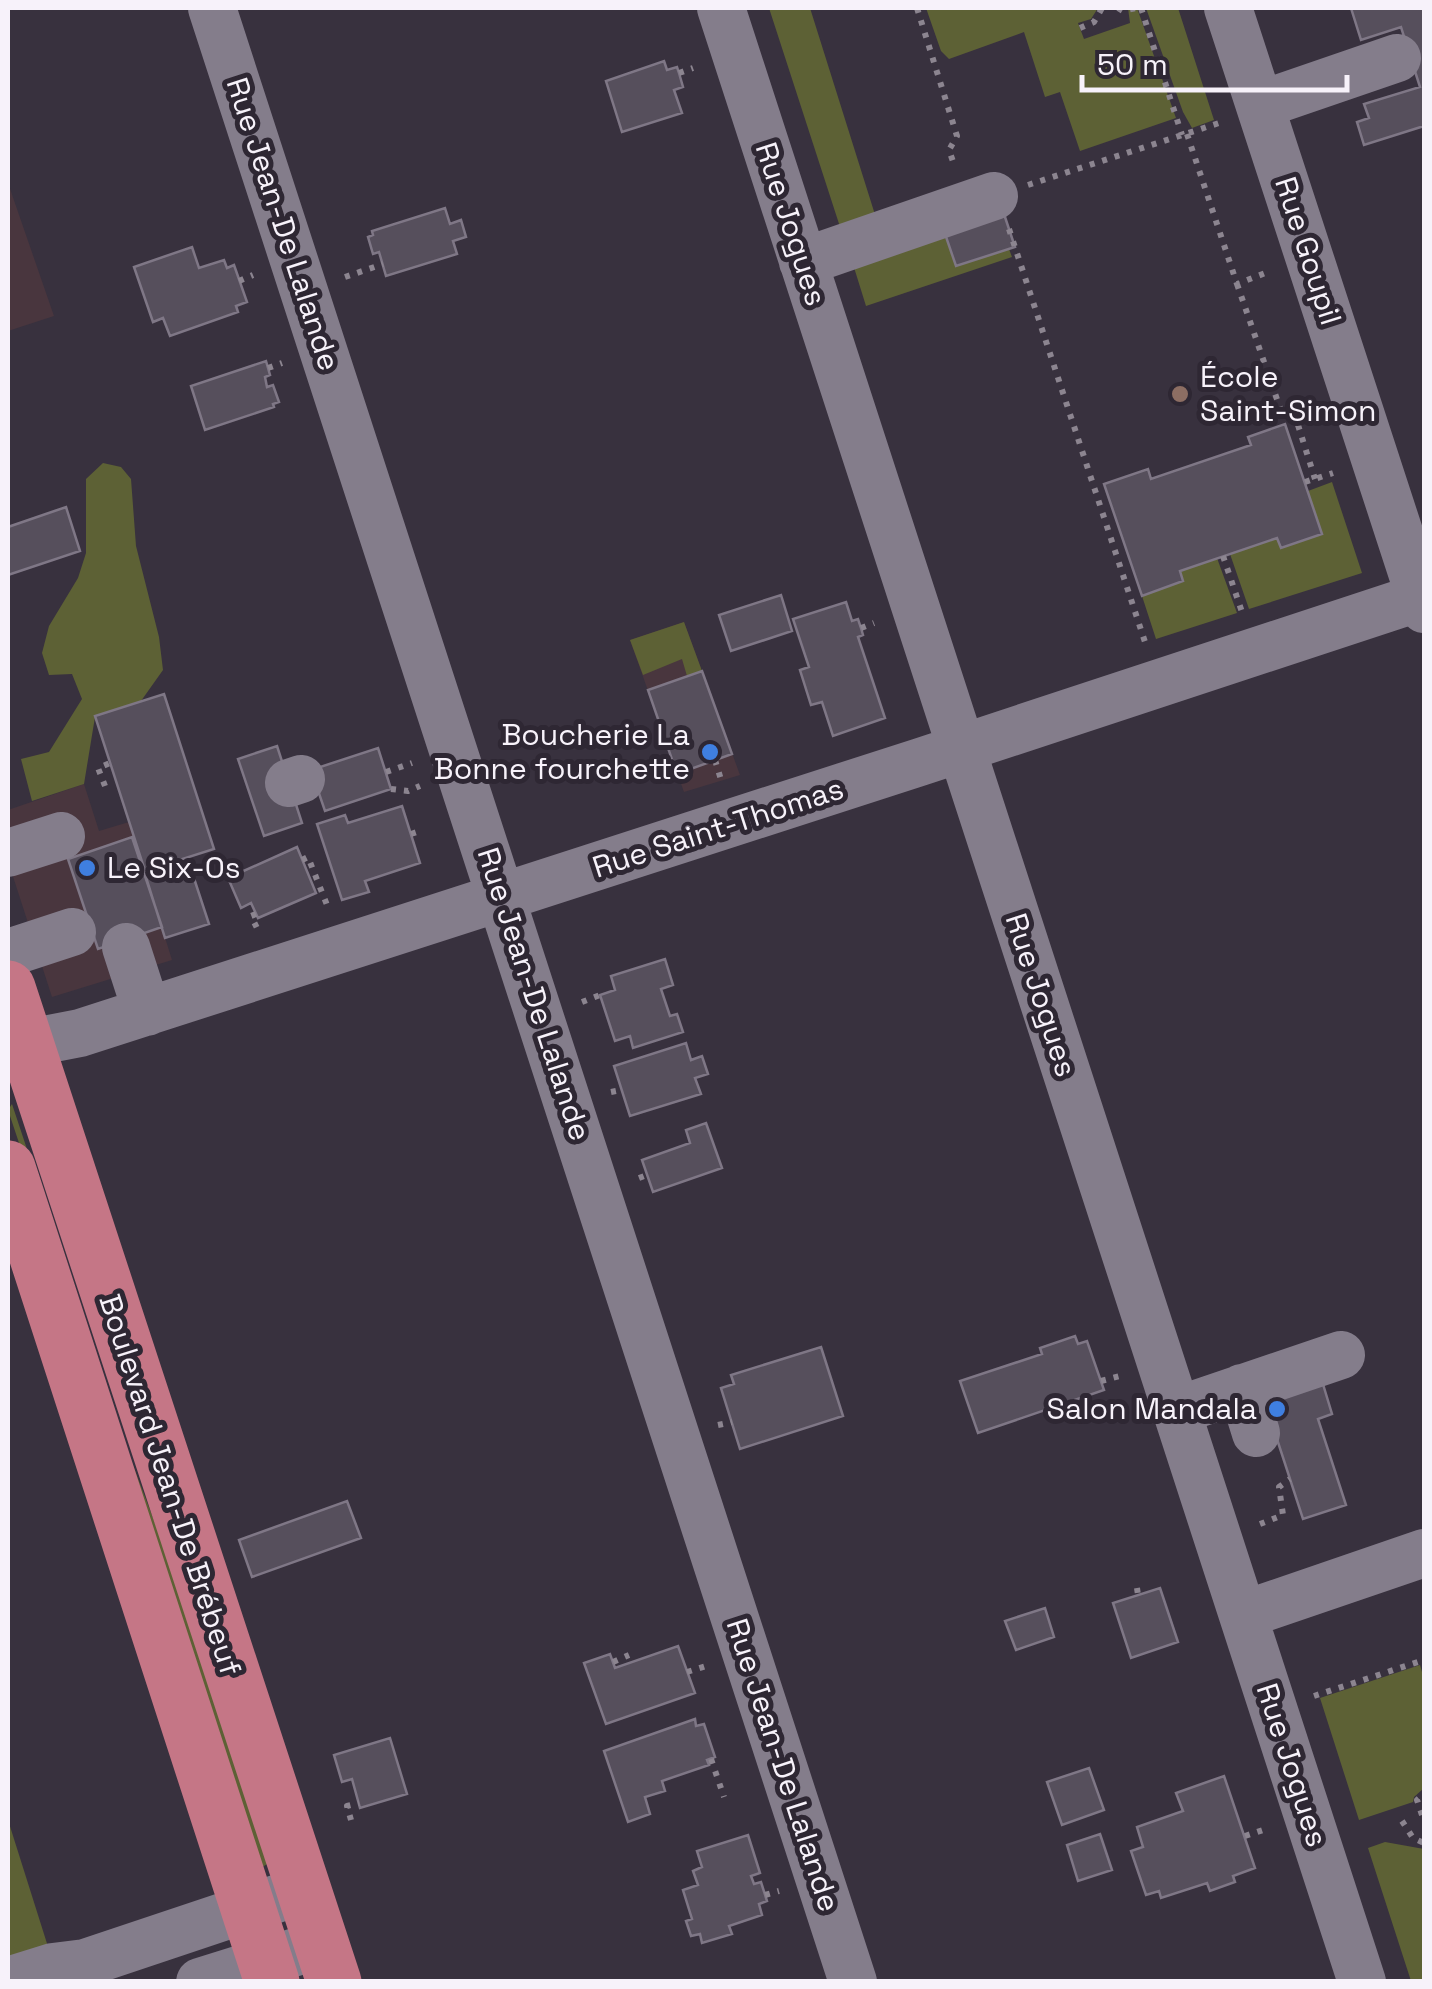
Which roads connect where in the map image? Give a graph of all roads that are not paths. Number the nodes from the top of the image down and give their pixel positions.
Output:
1 (212, 8) edge
2 (721, 8) edge
3 (1228, 8) edge
4 (1396, 58) dead end
5 (1240, 114) junction
6 (987, 199) road end
7 (803, 262) junction
8 (1423, 600) edge
9 (961, 749) junction
10 (61, 836) dead end
11 (8, 854) edge
12 (502, 897) junction
13 (72, 932) dead end
14 (126, 947) dead end
15 (8, 953) edge
16 (8, 988) edge
17 (147, 1012) junction
18 (17, 1046) edge
19 (8, 1168) edge
20 (1341, 1355) dead end
21 (1242, 1388) junction
22 (1176, 1410) junction
23 (1256, 1434) dead end
24 (1424, 1553) edge
25 (1243, 1615) junction
26 (303, 1890) junction
27 (248, 1910) junction
28 (327, 1963) edge
29 (268, 1972) edge
30 (8, 1981) edge
31 (200, 1982) edge
32 (853, 1982) edge
33 (1362, 1982) edge

1 - 12 street, Rue Jean-De Lalande
2 - 7 street, Rue Jogues
3 - 5 street, Rue Goupil
4 - 5 street
5 - 8 street, Rue Goupil
6 - 7 street
7 - 9 street, Rue Jogues
8 - 9 street, Rue Saint-Thomas
9 - 12 street, Rue Saint-Thomas
9 - 22 street, Rue Jogues
10 - 11 street
12 - 17 street, Rue Saint-Thomas
12 - 32 street, Rue Jean-De Lalande
13 - 15 street
14 - 17 street
16 - 18 main road, Boulevard Jean-De Brébeuf
17 - 18 street, Rue Saint-Thomas
18 - 26 main road, Boulevard Jean-De Brébeuf
19 - 27 main road, Boulevard Jean-De Brébeuf
20 - 21 street
21 - 22 street
21 - 23 street
22 - 25 street, Rue Jogues
24 - 25 street
25 - 33 street, Rue Jogues
26 - 27 street
26 - 28 main road, Boulevard Jean-De Brébeuf
27 - 29 main road, Boulevard Jean-De Brébeuf
27 - 30 street
28 - 29 street
29 - 31 street

